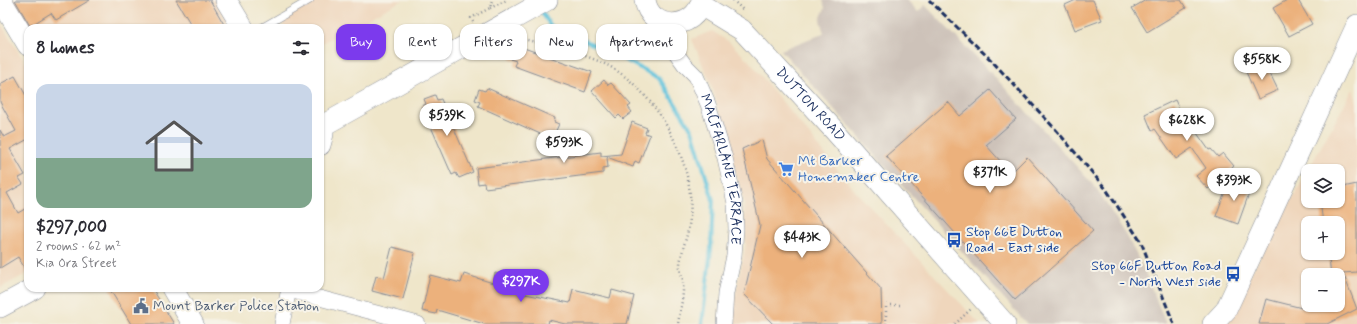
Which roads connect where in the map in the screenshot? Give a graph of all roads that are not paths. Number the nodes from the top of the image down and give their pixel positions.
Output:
1 (1, 0) edge
2 (226, 0) edge
3 (310, 0) edge
4 (547, 0) edge
5 (645, 0) edge
6 (701, 3) edge
7 (514, 7) edge
8 (241, 24) edge
9 (268, 24) edge
10 (671, 24) joint
11 (1357, 25) edge
12 (24, 38) edge
13 (682, 60) edge
14 (324, 129) edge
15 (28, 292) edge
16 (174, 292) edge
17 (288, 292) edge
18 (300, 292) edge
19 (0, 307) edge
20 (193, 324) edge
21 (282, 324) edge
22 (418, 324) edge
23 (724, 324) edge
24 (1005, 324) edge
25 (1213, 324) edge

1 - 12 street
2 - 8 street
3 - 9 lane
4 - 7 street
5 - 10 street
6 - 10 street
6 - 24 street, DUTTON ROAD
7 - 14 street
11 - 25 street
13 - 23 street, MACFARLANE TERRACE
15 - 19 street
16 - 20 street
17 - 21 street
18 - 22 street

